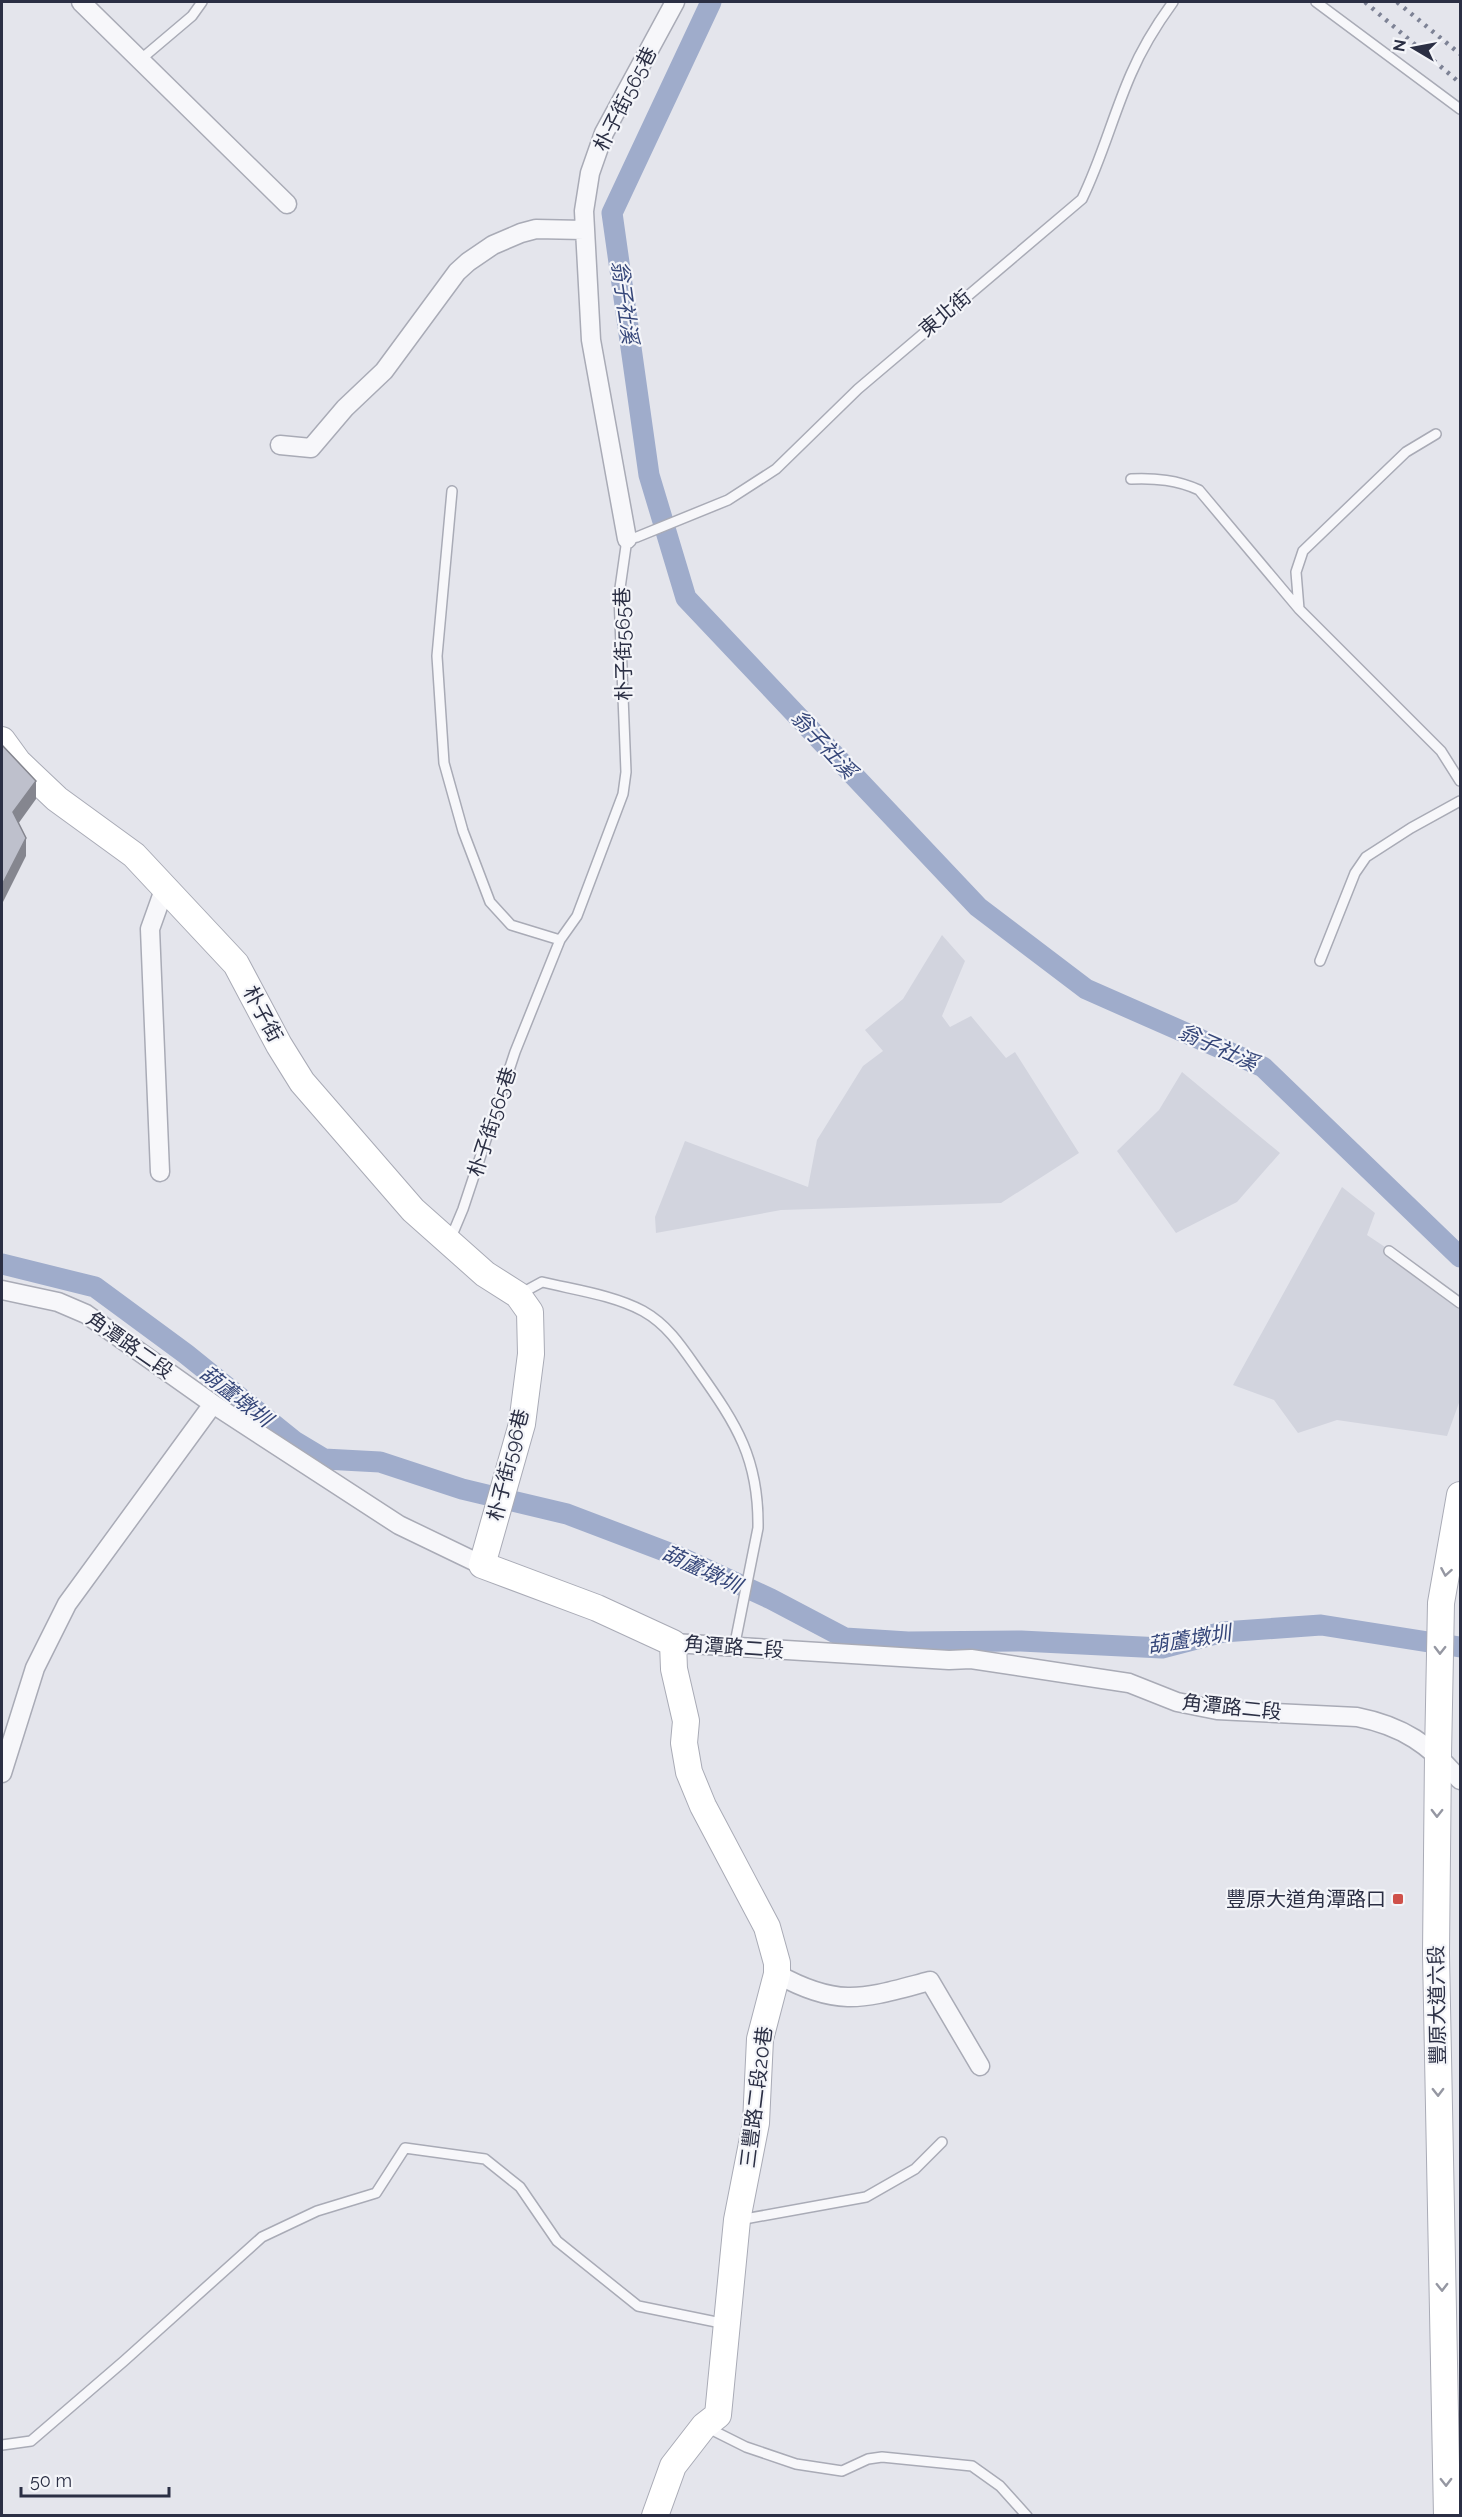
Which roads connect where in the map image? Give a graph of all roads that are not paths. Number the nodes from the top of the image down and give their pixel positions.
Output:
1 (81, 2) edge
2 (202, 2) edge
3 (675, 2) edge
4 (1173, 2) edge
5 (1316, 2) edge
6 (140, 60) junction
7 (1461, 110) edge
8 (287, 204) dead end
9 (584, 230) junction
10 (1436, 435) dead end
11 (280, 446) dead end
12 (1131, 479) dead end
13 (452, 491) dead end
14 (632, 538) junction
15 (1299, 609) junction
16 (2, 740) edge
17 (1461, 781) edge
18 (1461, 801) edge
19 (165, 887) junction
20 (560, 940) junction
21 (1320, 961) dead end
22 (160, 1172) dead end
23 (449, 1242) junction
24 (1389, 1251) dead end
25 (2, 1290) edge
26 (518, 1295) junction
27 (1461, 1303) edge
28 (213, 1404) junction
29 (1461, 1495) edge
30 (482, 1566) junction
31 (673, 1643) junction
32 (734, 1648) junction
33 (1438, 1755) junction
34 (2, 1773) edge
35 (1461, 1780) edge
36 (777, 1974) junction
37 (980, 2066) dead end
38 (942, 2142) dead end
39 (737, 2220) junction
40 (726, 2324) junction
41 (704, 2426) junction
42 (2, 2445) edge
43 (655, 2516) edge
44 (1027, 2516) edge
45 (1447, 2516) edge

1 - 6 street
2 - 6 lane
3 - 9 street, 朴子街565巷
4 - 14 lane, 東北街
5 - 7 lane
6 - 8 street
9 - 11 street
9 - 14 street, 朴子街565巷
10 - 15 lane
12 - 15 lane
13 - 20 lane
14 - 20 lane, 朴子街565巷
15 - 17 lane
16 - 19 street, 朴子街
18 - 21 lane
19 - 22 street
19 - 23 street, 朴子街
20 - 23 lane, 朴子街565巷
23 - 26 street, 朴子街
24 - 27 lane
25 - 28 street, 角潭路二段
26 - 30 street, 朴子街596巷
26 - 32 lane
28 - 30 street, 角潭路二段
28 - 34 street
29 -> 33 street, 豐原大道六段
30 - 31 street, 角潭路二段
31 - 32 street, 角潭路二段
31 - 36 street, 三豐路二段20巷
32 - 33 street, 角潭路二段
33 - 35 street, 角潭路二段
33 -> 45 street, 豐原大道六段
36 - 37 street
36 - 39 street, 三豐路二段20巷
38 - 39 lane
39 - 40 street, 三豐路二段20巷
40 - 41 street, 三豐路二段20巷
40 - 42 lane
41 - 43 street, 三豐路二段20巷
41 - 44 lane

